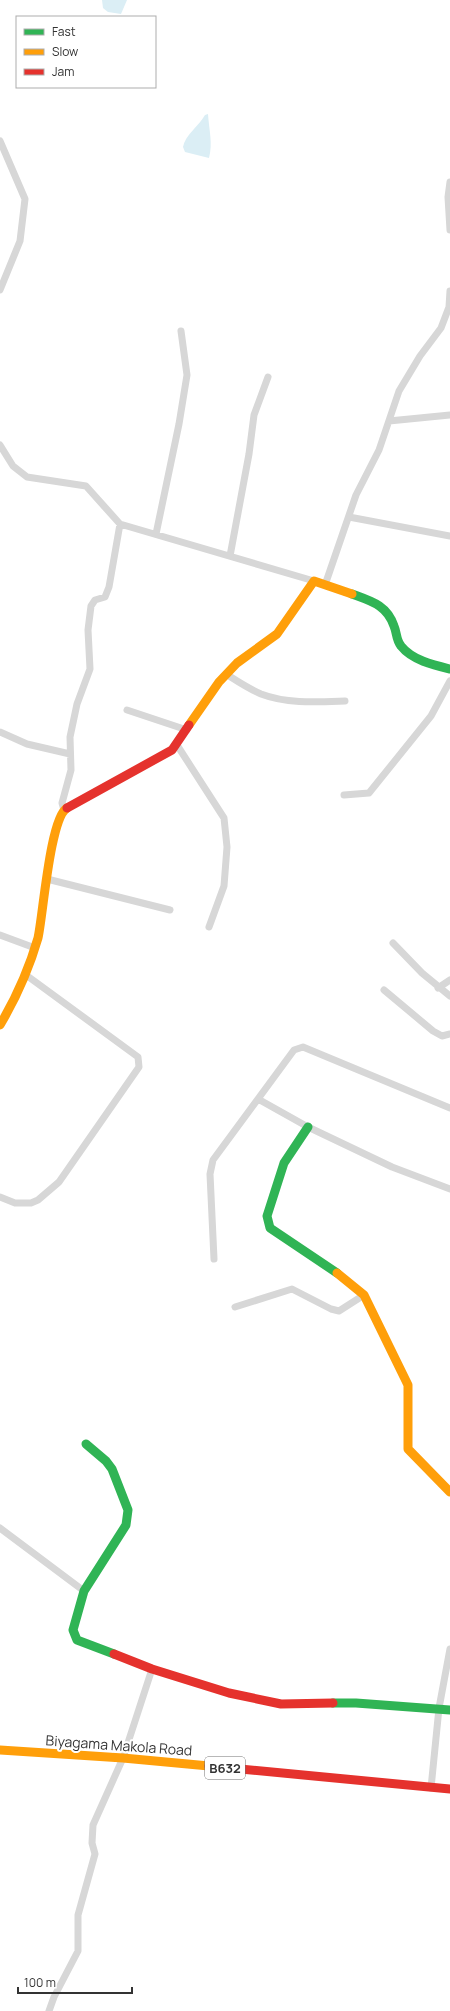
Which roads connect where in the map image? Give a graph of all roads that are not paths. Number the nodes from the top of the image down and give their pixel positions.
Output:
1 (0, 141) edge
2 (450, 182) edge
3 (450, 230) edge
4 (0, 290) edge
5 (450, 291) edge
6 (181, 331) dead end
7 (268, 376) dead end
8 (450, 415) edge
9 (388, 421) junction
10 (0, 446) edge
11 (349, 517) junction
12 (120, 524) junction
13 (156, 534) junction
14 (450, 536) edge
15 (230, 556) junction
16 (314, 581) junction
17 (325, 585) junction
18 (450, 669) edge
19 (226, 674) junction
20 (450, 681) edge
21 (345, 701) dead end
22 (127, 710) dead end
23 (187, 730) junction
24 (0, 732) edge
25 (177, 745) junction
26 (70, 754) junction
27 (344, 795) dead end
28 (64, 810) junction
29 (47, 880) junction
30 (170, 910) dead end
31 (209, 927) dead end
32 (0, 935) edge
33 (393, 943) dead end
34 (35, 948) junction
35 (26, 975) junction
36 (450, 980) edge
37 (438, 988) junction
38 (384, 990) dead end
39 (450, 996) edge
40 (0, 1025) edge
41 (450, 1034) edge
42 (258, 1099) junction
43 (450, 1108) edge
44 (308, 1127) junction
45 (450, 1189) edge
46 (0, 1197) edge
47 (214, 1258) dead end
48 (364, 1295) junction
49 (235, 1307) dead end
50 (86, 1444) dead end
51 (450, 1492) edge
52 (1, 1530) edge
53 (84, 1591) junction
54 (450, 1649) edge
55 (152, 1670) junction
56 (439, 1708) junction
57 (450, 1710) edge
58 (0, 1750) edge
59 (123, 1758) junction
60 (431, 1788) junction
61 (450, 1790) edge
62 (49, 2011) edge

1 - 4 street
2 - 3 street
5 - 9 street
6 - 13 street
7 - 15 street
8 - 9 street
9 - 11 street
10 - 12 street
11 - 14 street
11 - 17 street
12 - 13 street
12 - 26 street
13 - 15 street
15 - 16 street
16 - 17 street
16 - 19 street
17 - 18 street
19 - 21 street
19 - 23 street
20 - 27 street
22 - 23 street
23 - 25 street
24 - 26 street
25 - 28 street
25 - 31 street
26 - 28 street
28 - 29 street
29 - 30 street
29 - 34 street
32 - 34 street
33 - 37 street
34 - 35 street
35 - 40 street
35 - 46 street
36 - 37 street
37 - 39 street
38 - 41 street
42 - 43 street
42 - 44 street
42 - 47 street
44 - 45 street
44 - 48 street
48 - 49 street
48 - 51 street
50 - 53 street
52 - 53 street
53 - 55 street
54 - 56 street
55 - 56 street
55 - 59 street
56 - 57 street
56 - 60 street
58 - 59 street, Biyagama Makola Road / B632
59 - 60 street, Biyagama Makola Road / B632
59 - 62 street
60 - 61 street, Biyagama Makola Road / B632

